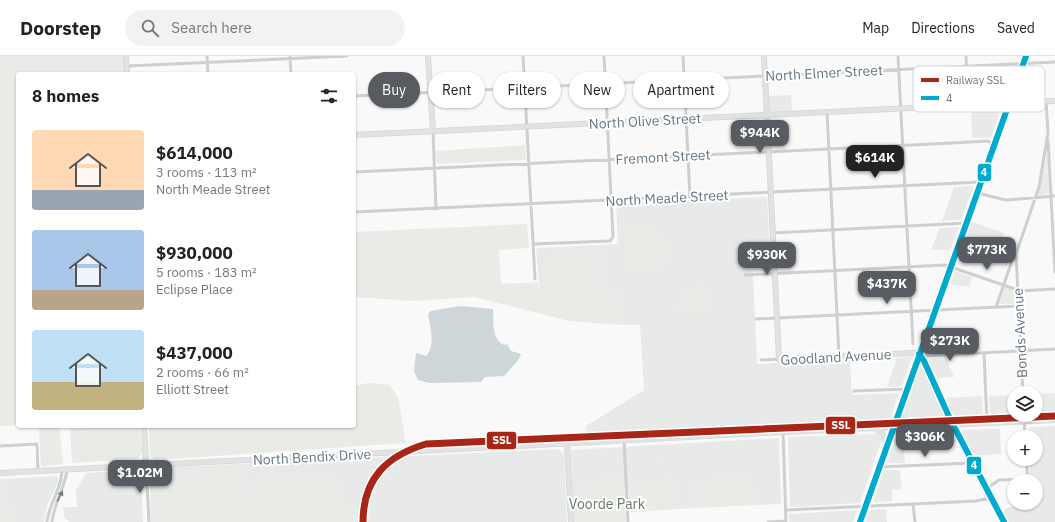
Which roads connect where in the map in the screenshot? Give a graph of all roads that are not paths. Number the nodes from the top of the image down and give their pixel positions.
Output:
1 (126, 56) edge
2 (207, 56) edge
3 (346, 56) edge
4 (428, 56) edge
5 (523, 56) edge
6 (604, 56) edge
7 (683, 56) edge
8 (764, 56) edge
9 (898, 56) edge
10 (966, 56) edge
11 (1026, 56) edge
12 (290, 57) edge
13 (207, 62) junction
14 (1055, 62) edge
15 (1024, 63) junction
16 (126, 66) junction
17 (966, 66) joint
18 (1023, 66) edge
19 (913, 68) edge
20 (899, 69) junction
21 (126, 72) edge
22 (208, 72) edge
23 (291, 72) edge
24 (429, 72) edge
25 (524, 72) edge
26 (605, 72) edge
27 (684, 72) edge
28 (764, 76) junction
29 (729, 78) edge
30 (428, 92) edge
31 (356, 96) edge
32 (1046, 101) joint
33 (1055, 101) edge
34 (913, 107) edge
35 (431, 108) edge
36 (526, 108) edge
37 (607, 108) edge
38 (685, 108) edge
39 (901, 108) junction
40 (827, 112) junction
41 (1006, 112) edge
42 (766, 115) junction
43 (686, 119) junction
44 (608, 123) junction
45 (527, 127) junction
46 (433, 131) junction
47 (1048, 133) junction
48 (356, 135) edge
49 (995, 144) junction
50 (903, 145) junction
51 (829, 149) junction
52 (768, 152) junction
53 (688, 155) junction
54 (610, 160) junction
55 (529, 163) junction
56 (434, 168) junction
57 (356, 172) edge
58 (981, 182) junction
59 (905, 185) junction
60 (831, 189) junction
61 (770, 192) junction
62 (977, 193) junction
63 (1053, 196) edge
64 (690, 197) junction
65 (1035, 198) junction
66 (612, 200) junction
67 (531, 204) junction
68 (436, 209) junction
69 (356, 212) edge
70 (966, 223) junction
71 (907, 226) junction
72 (833, 230) junction
73 (772, 233) junction
74 (533, 244) junction
75 (1012, 261) dead end
76 (951, 266) junction
77 (909, 267) junction
78 (835, 270) junction
79 (1055, 272) edge
80 (775, 274) junction
81 (745, 275) dead end
82 (535, 279) dead end
83 (1004, 285) junction
84 (1055, 289) edge
85 (1018, 290) junction
86 (1019, 306) junction
87 (996, 307) junction
88 (936, 310) junction
89 (911, 311) junction
90 (837, 315) junction
91 (777, 318) junction
92 (756, 319) dead end
93 (913, 344) dead end
94 (1055, 349) edge
95 (1021, 351) junction
96 (984, 353) junction
97 (919, 354) junction
98 (839, 356) junction
99 (779, 359) junction
100 (761, 360) dead end
101 (1023, 386) edge
102 (907, 389) junction
103 (854, 391) dead end
104 (898, 414) junction
105 (1055, 420) edge
106 (1043, 421) edge
107 (1024, 422) joint
108 (987, 424) junction
109 (954, 425) junction
110 (913, 427) junction
111 (144, 428) edge
112 (874, 428) junction
113 (893, 428) junction
114 (1025, 430) edge
115 (783, 432) junction
116 (624, 440) junction
117 (567, 443) junction
118 (887, 445) junction
119 (0, 446) edge
120 (972, 463) junction
121 (146, 465) junction
122 (879, 467) junction
123 (62, 470) junction
124 (67, 470) junction
125 (38, 471) junction
126 (0, 473) edge
127 (1007, 480) edge
128 (986, 489) junction
129 (991, 498) junction
130 (914, 504) junction
131 (866, 506) junction
132 (786, 510) junction
133 (47, 522) edge
134 (52, 522) edge
135 (148, 522) edge
136 (571, 522) edge
137 (628, 522) edge
138 (768, 522) edge
139 (786, 522) edge
140 (860, 522) edge
141 (915, 522) edge
142 (1004, 522) edge

1 - 16 street
2 - 13 street
3 - 12 street
4 - 24 street
5 - 25 street
6 - 26 street
7 - 27 street
8 - 28 street
9 - 20 street
10 - 17 street
11 - 15 main road
12 - 13 street
12 - 23 street
13 - 16 street
13 - 22 street
14 - 15 street, North Elmer Street
15 - 17 street, North Elmer Street
15 - 18 main road
16 - 21 street
19 - 20 street, North Elmer Street
20 - 28 street, North Elmer Street
20 - 39 street
28 - 29 street, North Elmer Street
28 - 42 street
30 - 31 street, North Elmer Street
32 - 33 street, North Olive Street
32 - 47 street
34 - 39 street, North Olive Street
35 - 46 street
36 - 45 street
37 - 44 street
38 - 43 street
39 - 40 street, North Olive Street
39 - 50 street
40 - 42 street, North Olive Street
40 - 51 street
41 - 49 main road
42 - 43 street, North Olive Street
42 - 52 street
43 - 44 street, North Olive Street
43 - 53 street
44 - 45 street, North Olive Street
44 - 54 street
45 - 46 street, North Olive Street
45 - 55 street
46 - 48 street, North Olive Street
46 - 56 street
47 - 63 street
47 - 65 street, Bonds Avenue
49 - 50 street, Fremont Street
49 - 58 main road
50 - 51 street, Fremont Street
50 - 59 street
51 - 52 street, Fremont Street
51 - 60 street
52 - 53 street, Fremont Street
52 - 61 street
53 - 54 street, Fremont Street
53 - 64 street
54 - 55 street, Fremont Street
54 - 66 street
55 - 56 street, Fremont Street
55 - 67 street
56 - 57 street, Fremont Street
56 - 68 street
58 - 59 street, North Meade Street
58 - 62 main road
59 - 60 street, North Meade Street
59 - 71 street
60 - 61 street, North Meade Street
60 - 72 street
61 - 64 street, North Meade Street
61 - 73 street
62 - 65 street
62 - 70 main road
63 - 65 street
63 - 79 street
64 - 66 street, North Meade Street
65 - 85 street, Bonds Avenue
66 - 67 street, North Meade Street
66 - 74 street
67 - 68 street, North Meade Street
67 - 74 street
68 - 69 street, North Meade Street
70 - 71 street
70 - 76 main road
71 - 72 street
71 - 77 street
72 - 73 street
72 - 78 street
73 - 80 street
74 - 82 street
75 - 83 street, Bonds Avenue
76 - 77 street
76 - 83 street
76 - 88 main road
77 - 78 street
77 - 89 street
78 - 80 street
78 - 90 street
80 - 81 street
80 - 91 street
83 - 85 street
83 - 87 street, Bonds Avenue
84 - 85 street
85 - 86 street, Bonds Avenue
86 - 87 street
86 - 95 street, Bonds Avenue
87 - 88 street
88 - 89 street
88 - 97 main road
89 - 90 street
89 - 93 street
90 - 91 street
90 - 98 street
91 - 92 street
91 - 99 street
94 - 95 street, Goodland Avenue
95 - 96 street, Goodland Avenue
95 - 101 street, Bonds Avenue
96 - 97 street, Goodland Avenue
96 - 108 street
97 - 98 street, Goodland Avenue
97 - 102 main road
97 - 109 street
98 - 99 street, Goodland Avenue
99 - 100 street, Goodland Avenue
102 - 103 street
102 - 104 main road
104 - 110 main road
104 - 113 main road
105 - 106 street, North Bendix Drive
107 - 108 street, North Bendix Drive
107 - 114 street
108 - 109 street, North Bendix Drive
109 - 110 street, North Bendix Drive
109 - 120 street
110 - 113 street, North Bendix Drive
111 - 121 street
112 - 113 street, North Bendix Drive
112 - 115 street, North Bendix Drive
112 - 118 main road
113 - 118 main road
115 - 116 street, North Bendix Drive
115 - 132 street
116 - 117 street, North Bendix Drive
116 - 137 street
117 - 121 street, North Bendix Drive
117 - 136 street
118 - 122 main road
119 - 125 street
120 - 122 street
120 - 128 street
121 - 124 street, North Bendix Drive
121 - 135 street
122 - 131 main road
123 - 124 street, North Bendix Drive
123 - 125 street, North Bendix Drive
123 - 133 street
134 -> 124 street
125 - 126 street, North Bendix Drive
127 - 128 street
128 - 129 street
129 - 130 street
129 - 142 street
130 - 131 street
130 - 141 street
131 - 132 street
131 - 140 main road
132 - 139 street
138 - 139 street

